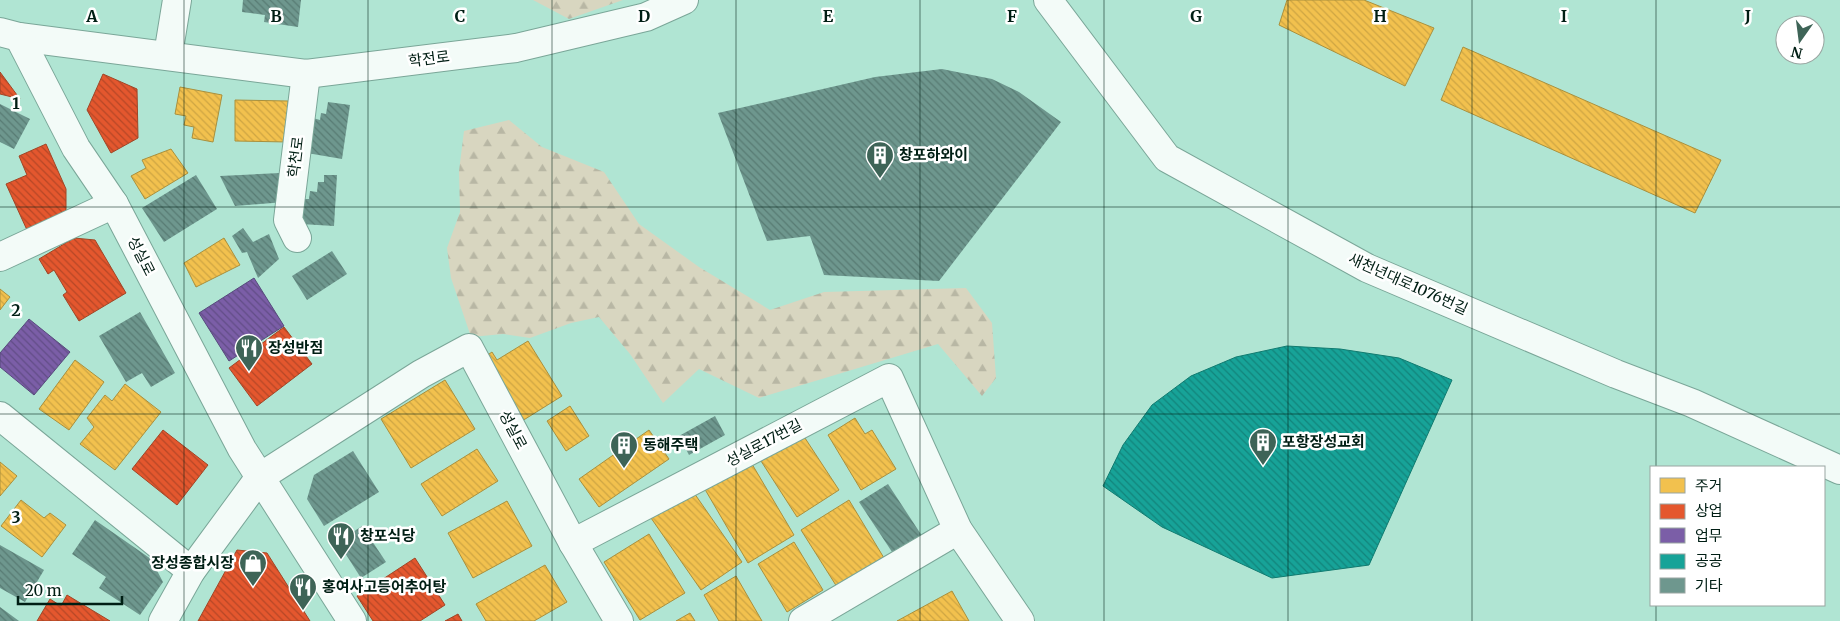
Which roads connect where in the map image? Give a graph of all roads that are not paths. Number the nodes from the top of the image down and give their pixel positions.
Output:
1 (177, 0) edge
2 (684, 0) edge
3 (1048, 0) edge
4 (10, 35) edge
5 (168, 55) junction
6 (306, 74) junction
7 (114, 204) junction
8 (297, 238) dead end
9 (0, 257) edge
10 (0, 416) edge
11 (1840, 470) edge
12 (260, 477) junction
13 (958, 530) junction
14 (573, 543) junction
15 (191, 571) junction
16 (163, 621) edge
17 (352, 621) edge
18 (619, 621) edge
19 (803, 621) edge
20 (1020, 621) edge

1 - 5 street
2 - 6 street, 학전로
3 - 11 street, 새천년대로1076번길
4 - 5 street, 학전로
4 - 7 street, 성실로
5 - 6 street, 학전로
6 - 8 street, 학천로
7 - 9 street
7 - 12 street, 성실로
10 - 15 street
12 - 14 street, 성실로
12 - 15 street
12 - 17 street, 성실로
13 - 14 street, 성실로17번길
13 - 19 street
13 - 20 street, 성실로17번길
14 - 18 street
15 - 16 street

